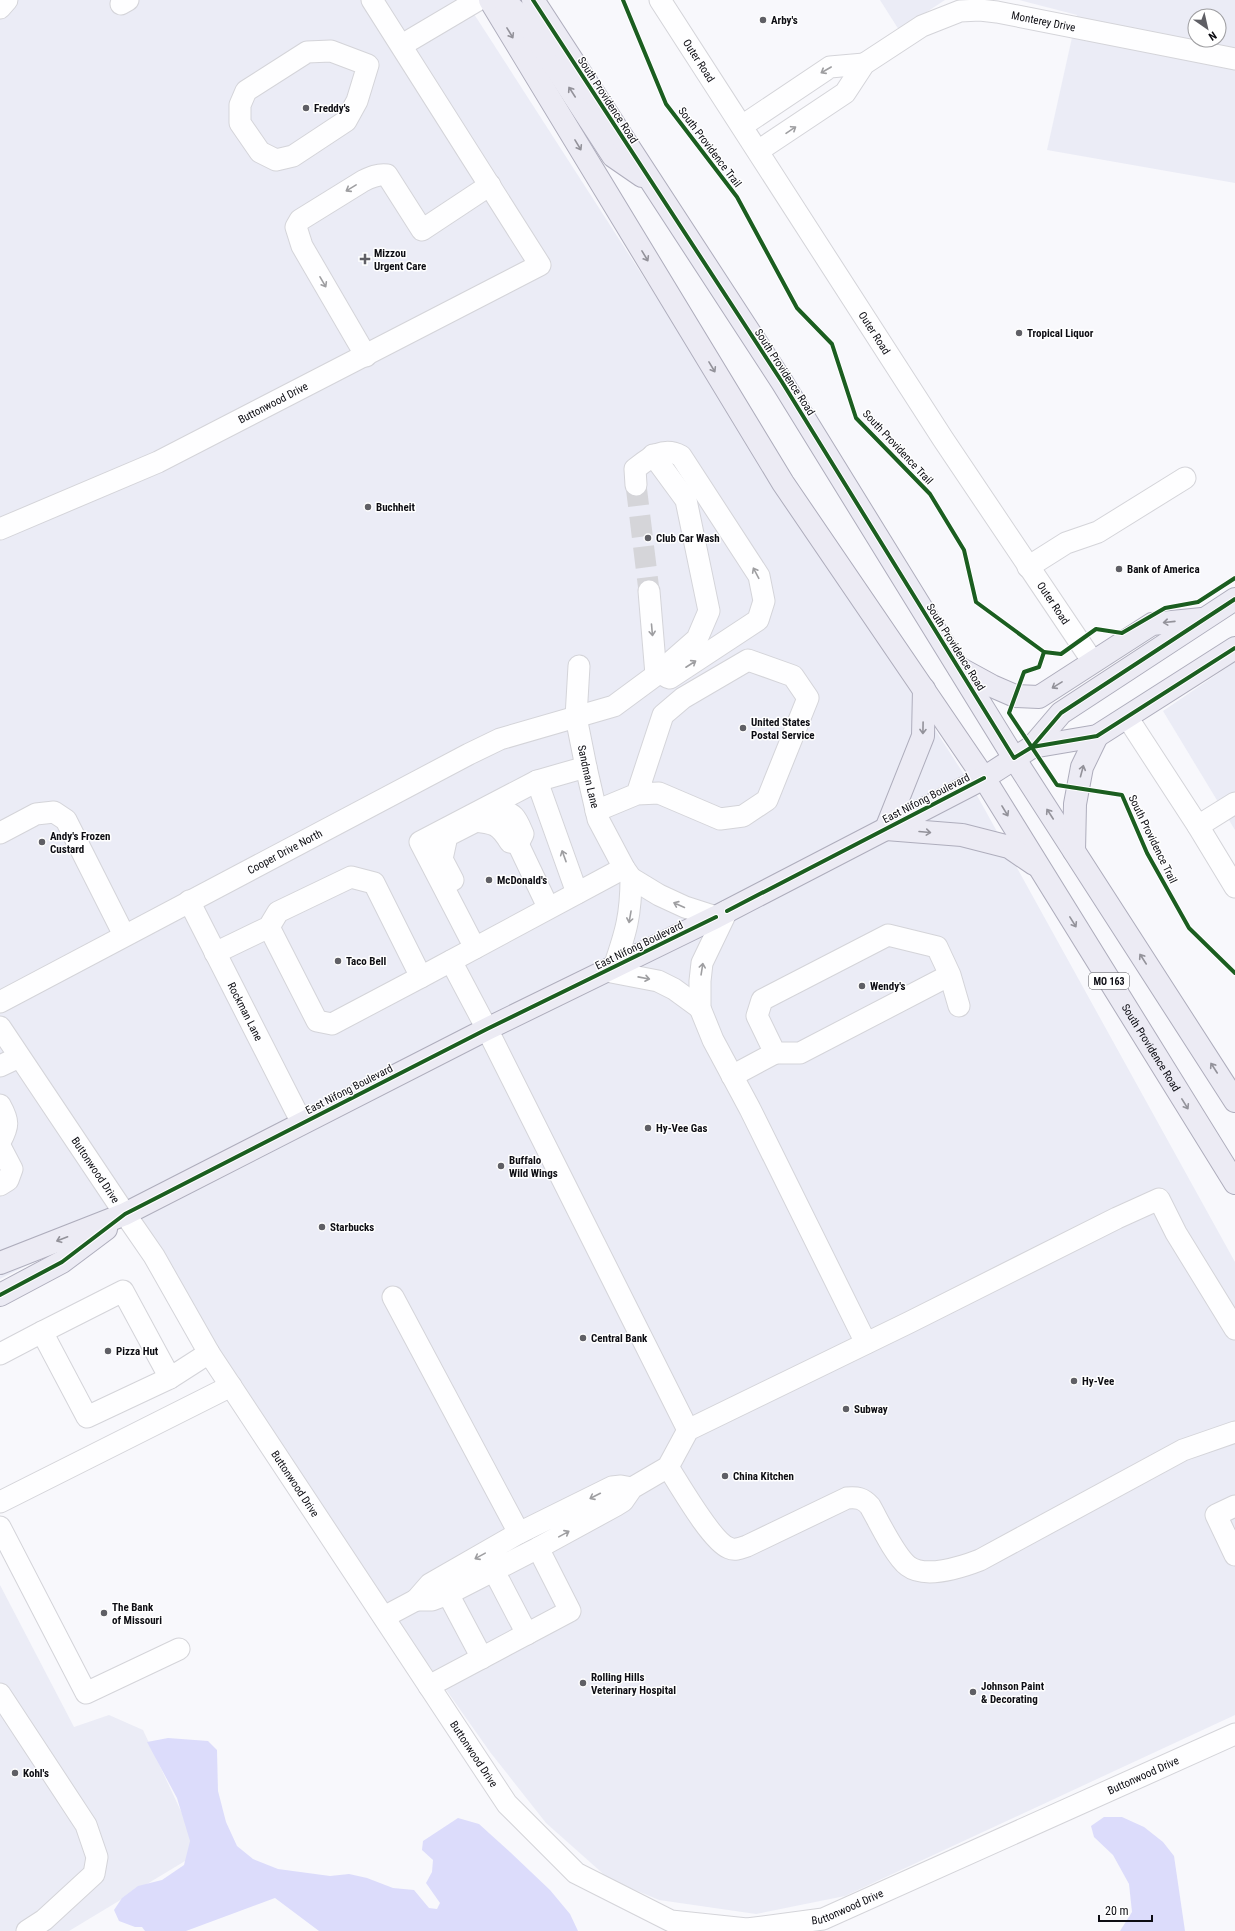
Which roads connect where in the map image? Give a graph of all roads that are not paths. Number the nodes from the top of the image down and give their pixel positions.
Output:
1 (7, 0) edge
2 (372, 0) edge
3 (478, 0) edge
4 (490, 0) edge
5 (504, 0) edge
6 (532, 0) edge
7 (660, 0) edge
8 (998, 6) edge
9 (0, 8) edge
10 (402, 45) junction
11 (1235, 59) edge
12 (864, 64) junction
13 (368, 65) joint
14 (742, 126) junction
15 (758, 151) junction
16 (652, 182) junction
17 (490, 185) junction
18 (366, 356) junction
19 (661, 454) junction
20 (1185, 478) dead end
21 (636, 485) tunnel mouth
22 (0, 529) edge
23 (1028, 567) junction
24 (649, 591) tunnel mouth
25 (1235, 599) edge
26 (1207, 618) junction
27 (1235, 648) edge
28 (1093, 662) junction
29 (579, 666) dead end
30 (958, 667) junction
31 (656, 675) junction
32 (924, 689) junction
33 (1127, 716) junction
34 (576, 717) junction
35 (1097, 736) junction
36 (1032, 746) junction
37 (1014, 758) junction
38 (586, 767) junction
39 (984, 778) junction
40 (537, 781) junction
41 (637, 794) junction
42 (1235, 803) edge
43 (596, 811) junction
44 (1198, 826) junction
45 (886, 829) junction
46 (0, 833) edge
47 (1074, 851) junction
48 (1041, 870) junction
49 (628, 873) junction
50 (1235, 888) edge
51 (577, 893) junction
52 (189, 900) junction
53 (548, 907) junction
54 (722, 914) junction
55 (269, 927) junction
56 (124, 935) junction
57 (472, 942) junction
58 (215, 953) junction
59 (450, 961) junction
60 (610, 969) junction
61 (950, 975) junction
62 (421, 977) junction
63 (0, 1002) edge
64 (959, 1006) dead end
65 (700, 1008) junction
66 (0, 1027) edge
67 (487, 1030) junction
68 (775, 1053) junction
69 (19, 1057) junction
70 (0, 1066) edge
71 (732, 1076) junction
72 (1235, 1101) edge
73 (0, 1105) edge
74 (302, 1123) junction
75 (0, 1142) edge
76 (0, 1146) edge
77 (1235, 1183) edge
78 (0, 1185) edge
79 (125, 1214) junction
80 (0, 1263) edge
81 (0, 1294) edge
82 (393, 1297) dead end
83 (1235, 1329) edge
84 (42, 1332) junction
85 (866, 1343) junction
86 (209, 1353) junction
87 (0, 1354) edge
88 (170, 1378) junction
89 (231, 1386) junction
90 (688, 1430) junction
91 (1235, 1432) edge
92 (668, 1467) junction
93 (632, 1488) junction
94 (0, 1502) edge
95 (1235, 1506) edge
96 (0, 1527) edge
97 (520, 1534) junction
98 (538, 1548) junction
99 (1235, 1555) edge
100 (494, 1571) junction
101 (448, 1594) junction
102 (416, 1600) junction
103 (384, 1617) junction
104 (527, 1634) junction
105 (179, 1649) dead end
106 (482, 1658) junction
107 (429, 1686) junction
108 (0, 1694) edge
109 (1235, 1734) edge
110 (669, 1926) edge
111 (26, 1931) edge

1 - 9 street
2 - 10 street
3 - 10 street
4 -> 32 main road, South Providence Road / MO 163
16 -> 5 main road
6 - 16 main road, South Providence Road
7 - 14 street, Outer Road
8 - 11 street, Monterey Drive
8 - 12 street, Monterey Drive
10 - 17 street
12 -> 14 street, Monterey Drive
15 -> 12 street, Monterey Drive
13 - 13 street
14 - 15 street, Outer Road
15 - 23 street, Outer Road
16 - 30 main road, South Providence Road
17 - 18 street, Buttonwood Drive
17 -> 18 street
18 - 22 street, Buttonwood Drive
19 - 21 street
19 - 31 street, Cooper Drive North
31 -> 19 street
20 - 23 street
23 - 28 street, Outer Road
24 -> 31 street
25 - 26 main road, East Nifong Boulevard
26 -> 28 main road
26 - 36 main road, East Nifong Boulevard
27 - 33 main road, East Nifong Boulevard
28 -> 30 main road
29 - 34 street, Sandman Lane
30 - 37 main road, South Providence Road
31 - 34 street, Cooper Drive North
32 - 39 main road, South Providence Road / MO 163
32 -> 45 main road
33 - 35 main road, East Nifong Boulevard
33 - 44 street
34 - 38 street, Sandman Lane
34 - 52 street, Cooper Drive North
35 - 36 main road, East Nifong Boulevard
47 -> 35 main road
36 - 37 main road, East Nifong Boulevard
37 - 39 main road, East Nifong Boulevard
47 -> 37 main road, South Providence Road
38 - 40 street
38 - 43 street, Sandman Lane
39 - 45 main road, East Nifong Boulevard
39 -> 48 main road, South Providence Road / MO 163
51 -> 40 street
40 - 57 street
41 - 41 street
41 - 43 street
42 - 44 street
43 - 49 street, Sandman Lane
44 - 50 street
45 -> 48 main road
45 - 54 main road, East Nifong Boulevard
46 - 56 street
72 -> 47 main road, South Providence Road
48 -> 77 main road, South Providence Road / MO 163
49 - 51 street
54 -> 49 street
49 -> 60 street, Sandman Lane
51 - 53 street
52 - 56 street, Cooper Drive North
52 - 58 street, Rockman Lane
53 - 57 street
53 - 57 street
54 - 60 main road, East Nifong Boulevard
65 -> 54 street
55 - 58 street
55 - 62 street
55 - 62 street
56 - 63 street, Cooper Drive North
57 - 59 street
58 - 74 street, Rockman Lane
59 - 62 street
59 - 67 street
60 -> 65 street
60 - 67 main road, East Nifong Boulevard
61 - 64 street
61 - 68 street
61 - 68 street
65 - 71 street
66 - 69 street, Buttonwood Drive
67 - 74 main road, East Nifong Boulevard
67 - 90 street
68 - 71 street
69 - 70 street
69 - 79 street, Buttonwood Drive
71 - 85 street
73 - 75 street
74 - 79 main road, East Nifong Boulevard
76 - 78 street
79 -> 80 main road, East Nifong Boulevard
79 - 81 main road, East Nifong Boulevard
79 - 86 street, Buttonwood Drive
82 - 97 street
83 - 85 street
84 - 87 street
84 - 88 street
84 - 88 street
85 - 90 street
86 - 88 street
86 - 89 street, Buttonwood Drive
89 - 94 street
89 - 103 street, Buttonwood Drive
90 - 92 street
91 - 92 street
92 - 93 street
93 -> 97 street
98 -> 93 street
95 - 99 street
96 - 105 street
97 -> 102 street
98 - 100 street
98 - 104 street
100 - 101 street
100 - 104 street
101 - 102 street
101 - 106 street
102 - 103 street
103 - 107 street, Buttonwood Drive
104 - 106 street
106 - 107 street
107 - 110 street, Buttonwood Drive
108 - 111 street
109 - 110 street, Buttonwood Drive

